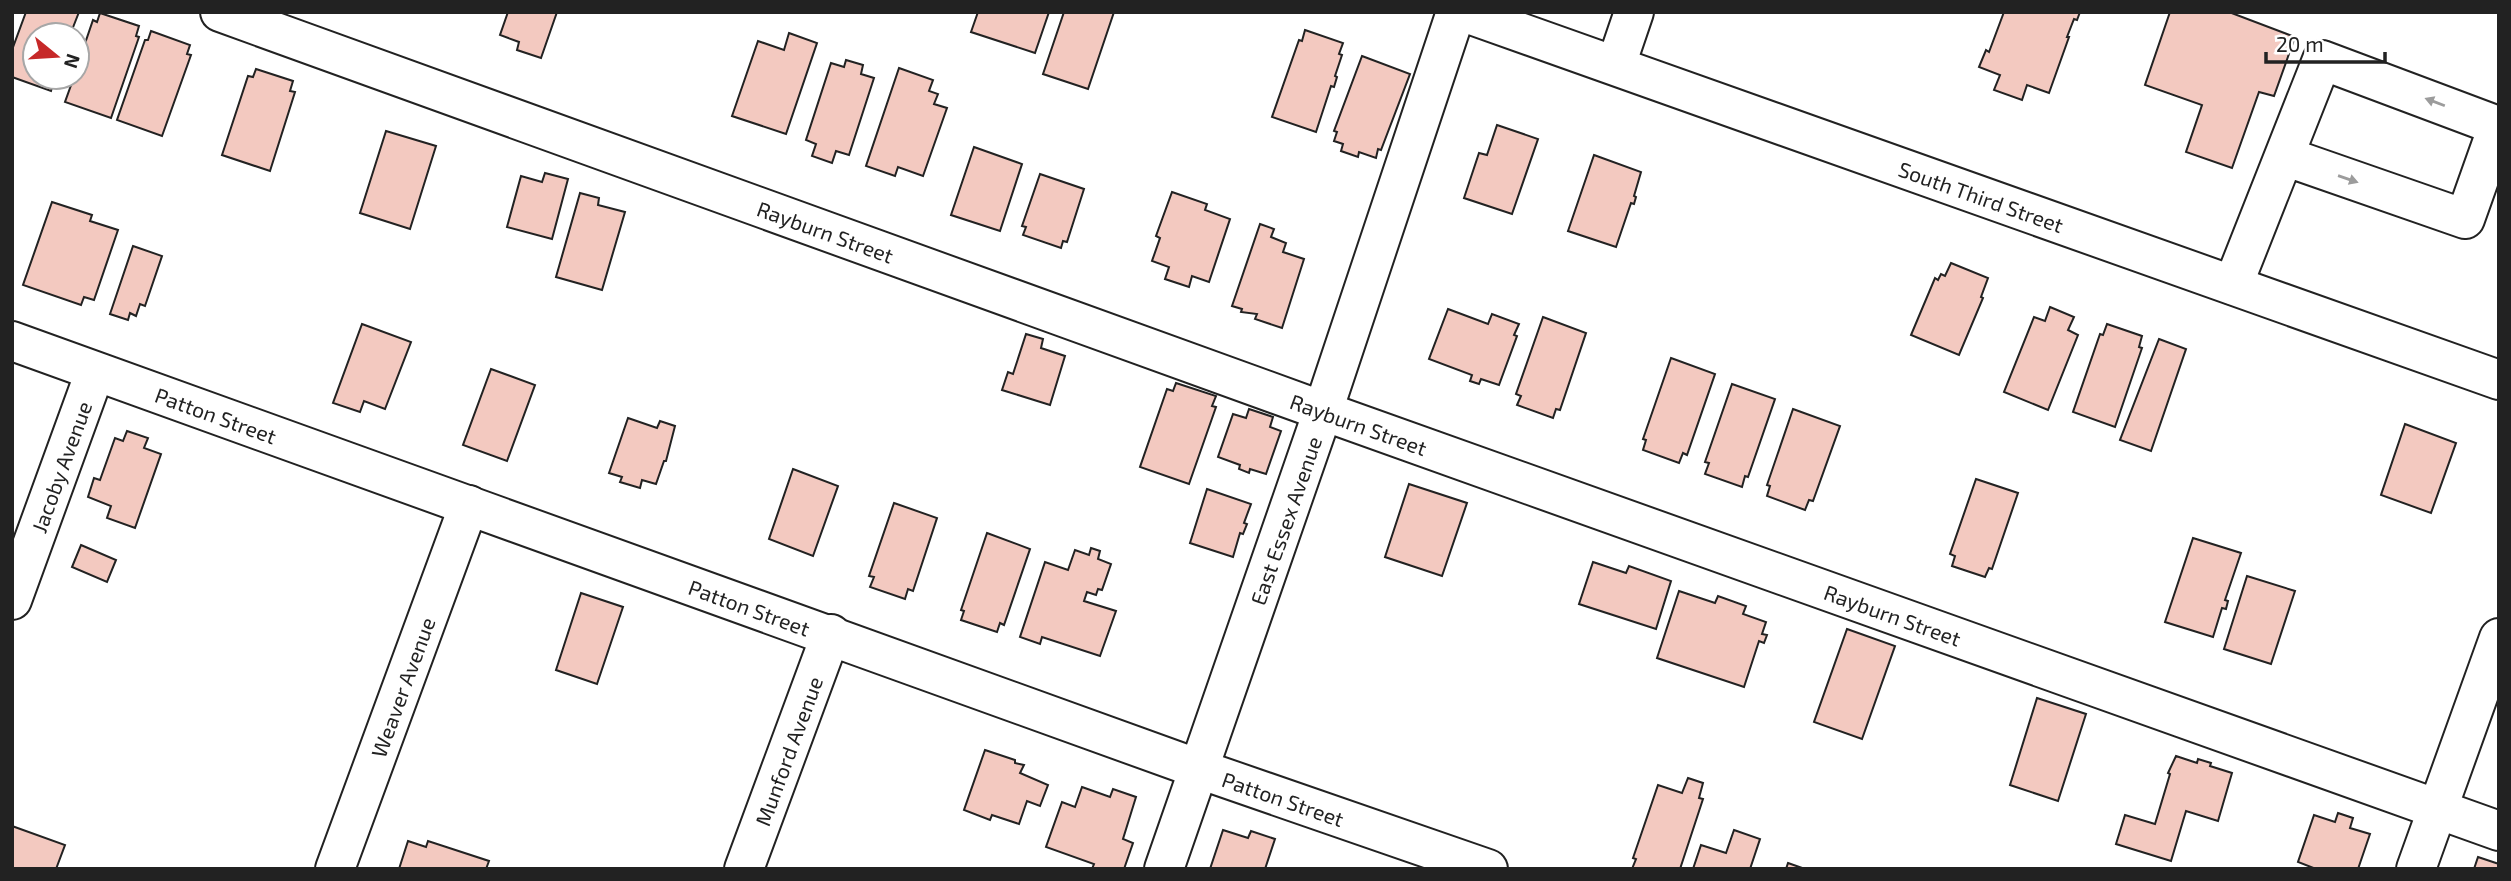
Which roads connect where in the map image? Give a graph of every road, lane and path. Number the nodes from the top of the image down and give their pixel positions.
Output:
1 (220, 12) edge
2 (1456, 12) edge
3 (1463, 12) edge
4 (1634, 12) edge
5 (1616, 65) junction
6 (2284, 156) junction
7 (2233, 285) junction
8 (12, 341) edge
9 (96, 372) junction
10 (2499, 380) edge
11 (1323, 411) junction
12 (469, 505) junction
13 (12, 600) edge
14 (831, 634) junction
15 (2499, 638) edge
16 (1199, 769) junction
17 (2437, 809) junction
18 (2499, 831) edge
19 (335, 869) edge
20 (744, 869) edge
21 (1164, 869) edge
22 (1488, 869) edge
23 (2416, 869) edge

1 - 11 street, Rayburn Street
2 - 11 street, East Essex Avenue
3 - 5 street, South Third Street
4 - 5 street
5 - 7 street, South Third Street
6 -> 6 street
6 - 7 street
7 - 10 street, South Third Street
8 - 9 street, Patton Street
9 - 12 street, Patton Street
9 - 13 street, Jacoby Avenue
11 - 16 street, East Essex Avenue
11 - 17 street, Rayburn Street
12 - 14 street, Patton Street
12 - 19 street, Weaver Avenue
14 - 16 street, Patton Street
14 - 20 street, Munford Avenue
15 - 17 street
16 - 21 street, East Essex Avenue
16 - 22 street, Patton Street
17 - 18 street, Rayburn Street
17 - 23 street

